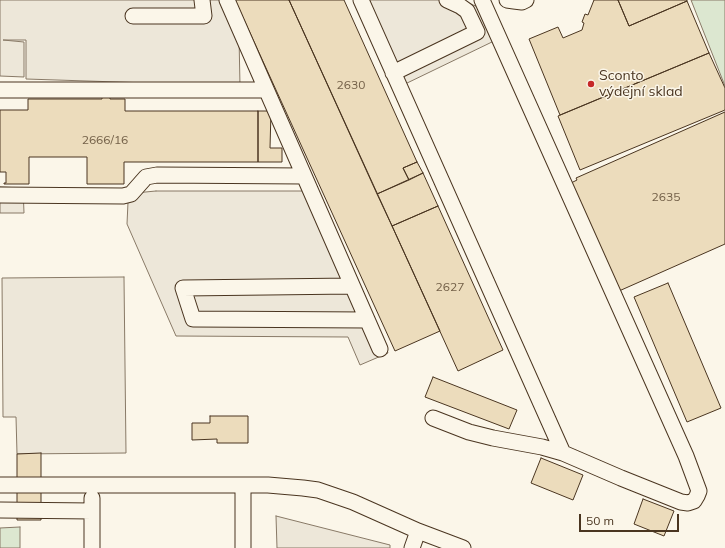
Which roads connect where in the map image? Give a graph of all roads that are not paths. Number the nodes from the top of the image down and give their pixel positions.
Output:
1 (202, 0) edge
2 (227, 0) edge
3 (361, 0) edge
4 (447, 0) edge
5 (482, 0) edge
6 (507, 0) edge
7 (526, 0) edge
8 (133, 16) dead end
9 (493, 24) junction
10 (477, 32) junction
11 (393, 74) junction
12 (0, 90) edge
13 (266, 90) junction
14 (304, 176) junction
15 (0, 195) edge
16 (352, 286) junction
17 (367, 320) junction
18 (380, 349) dead end
19 (433, 418) dead end
20 (563, 453) junction
21 (0, 485) edge
22 (243, 485) junction
23 (0, 510) edge
24 (418, 531) junction
25 (92, 548) edge
26 (243, 548) edge
27 (412, 548) edge
28 (463, 548) edge

1 - 8 lane
2 - 13 lane
3 - 11 lane
4 - 10 lane
5 - 9 lane
6 - 7 lane
9 - 10 lane
9 - 20 lane
10 - 11 lane
11 - 20 lane
12 - 13 lane
13 - 14 lane
14 - 15 lane
14 - 16 lane
16 - 17 lane
16 - 17 lane
17 - 18 lane
19 - 20 lane
21 - 22 lane
22 - 24 lane
22 - 26 lane
23 - 25 lane
24 - 27 lane
24 - 28 lane

